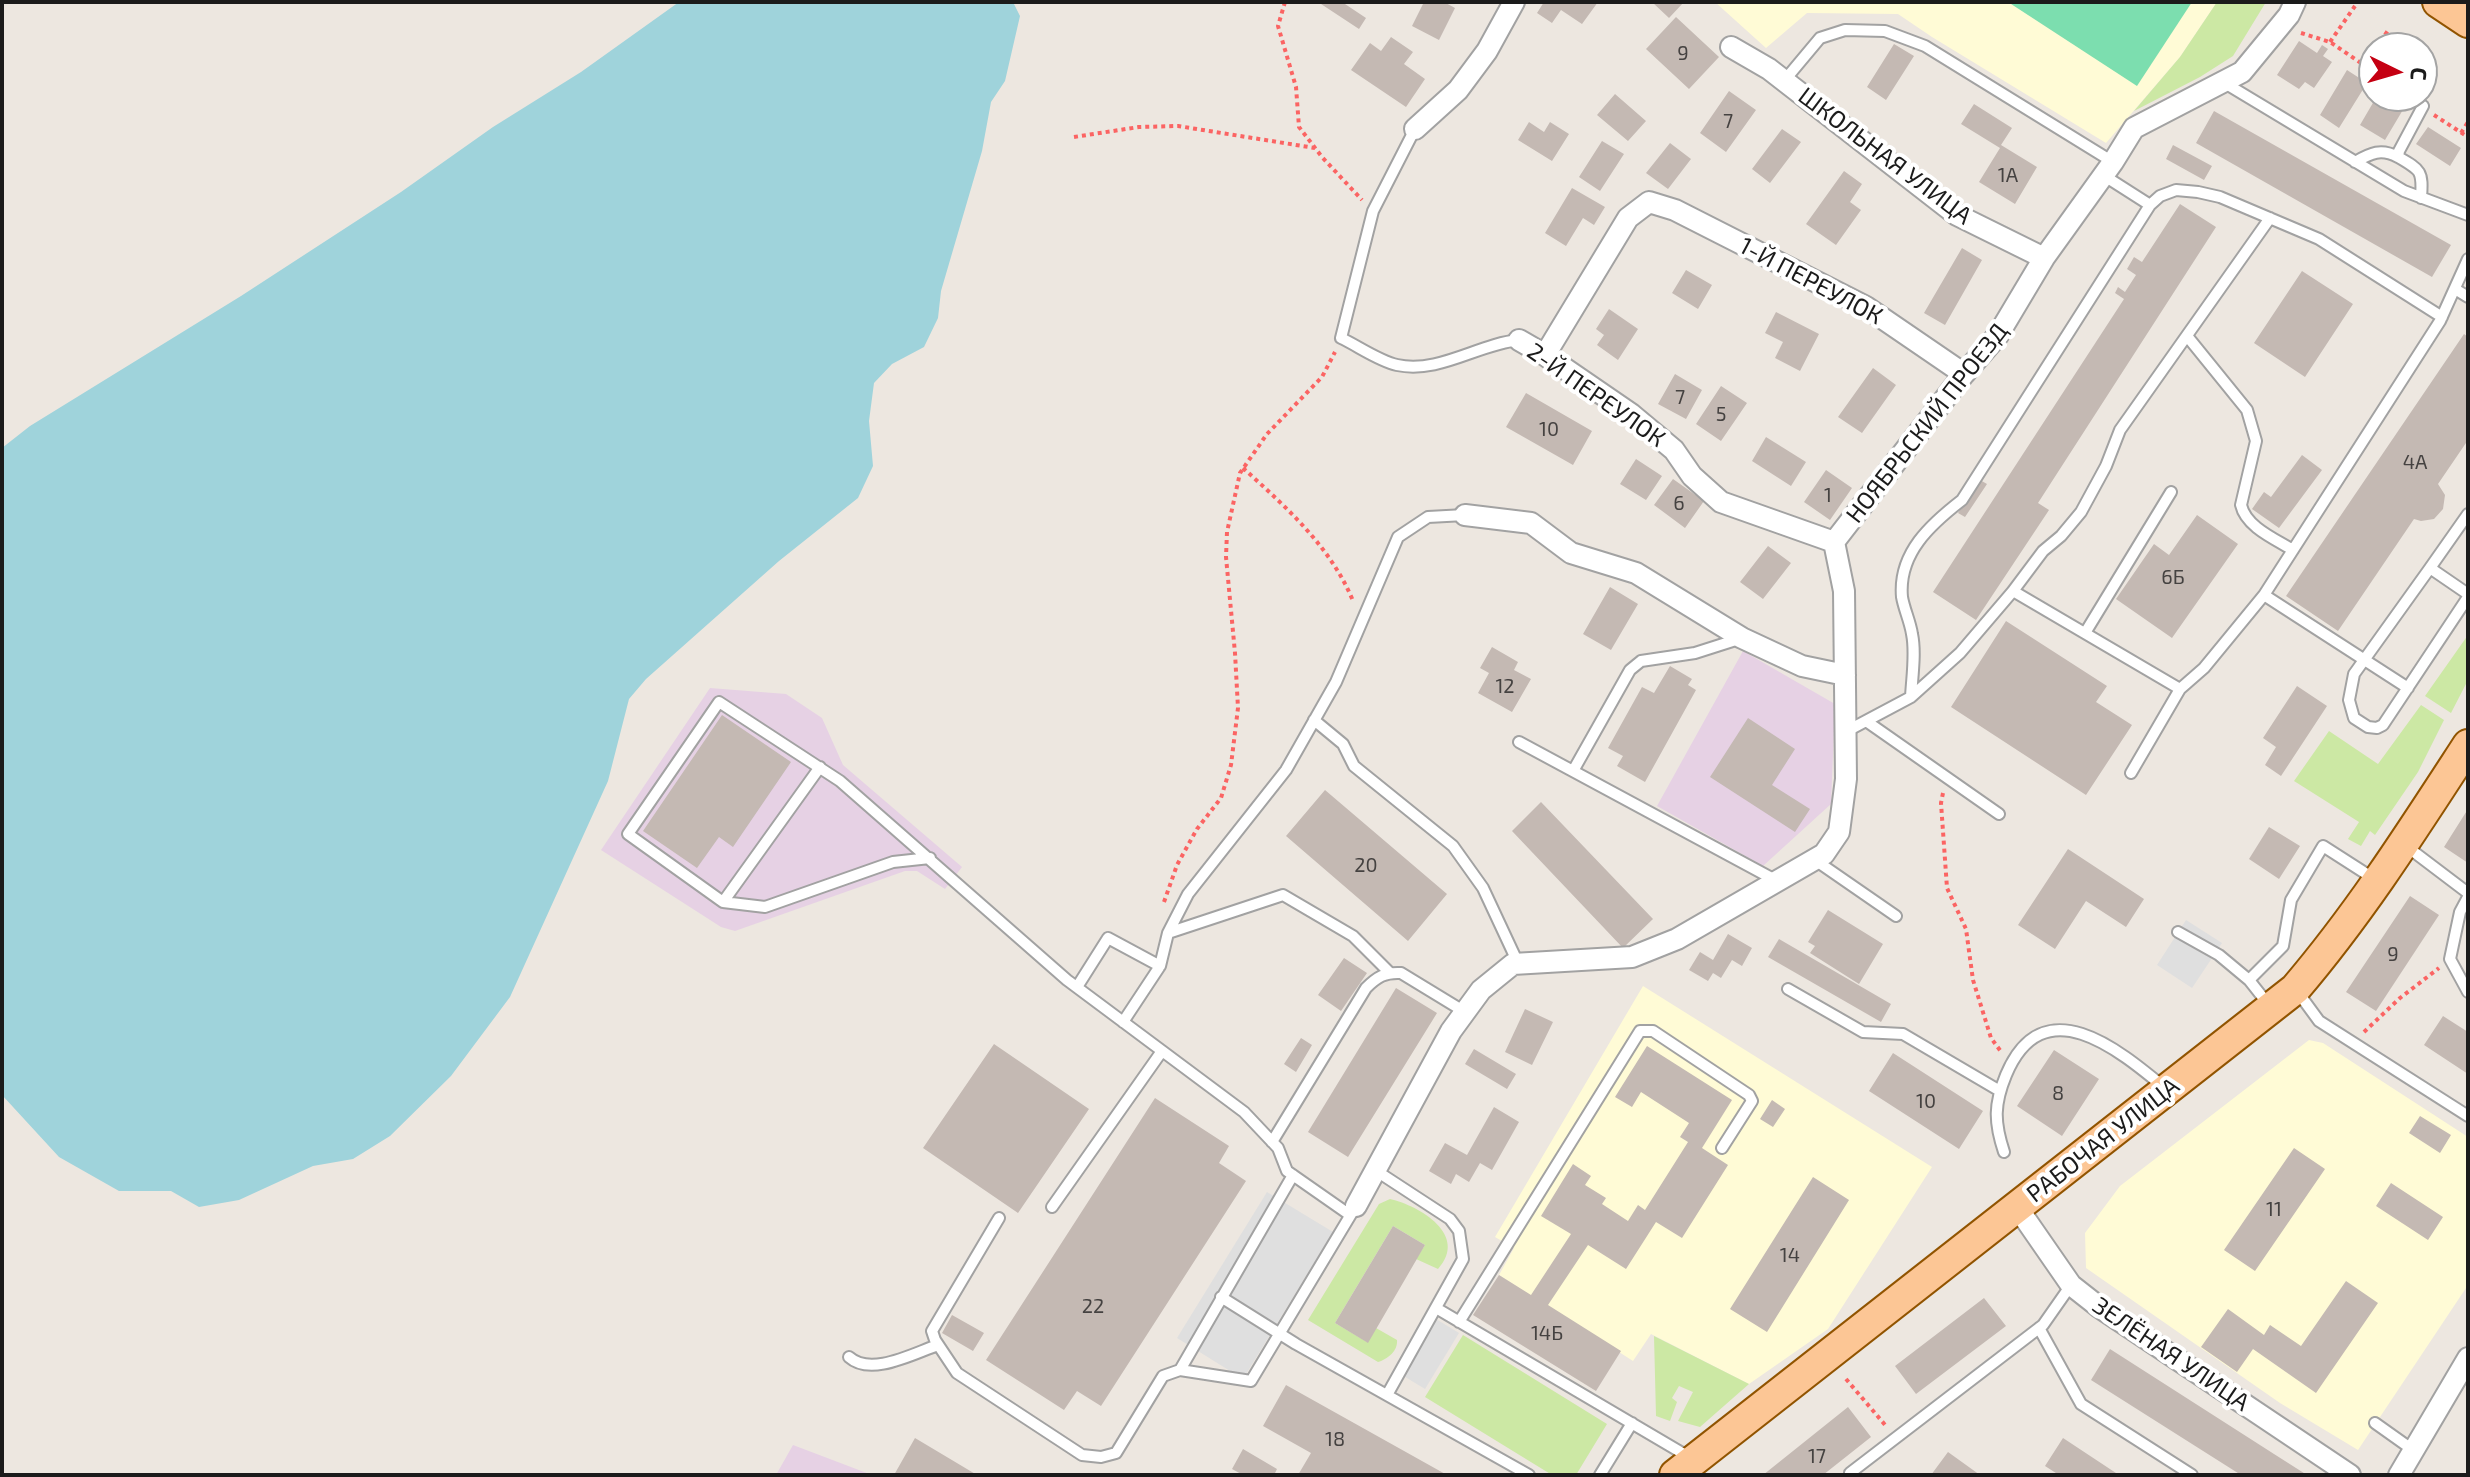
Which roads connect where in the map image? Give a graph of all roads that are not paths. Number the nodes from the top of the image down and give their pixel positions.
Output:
1 (1514, 2) edge
2 (2295, 2) edge
3 (1731, 47) dead end
4 (1784, 81) junction
5 (2223, 82) junction
6 (2420, 112) edge
7 (1415, 129) joint
8 (2398, 157) junction
9 (2355, 162) junction
10 (2108, 169) junction
11 (2421, 198) junction
12 (2150, 205) junction
13 (2468, 215) edge
14 (2270, 218) junction
15 (2044, 258) junction
16 (2468, 259) edge
17 (2455, 289) junction
18 (2468, 297) edge
19 (2442, 317) junction
20 (2187, 336) junction
21 (1519, 340) joint
22 (1545, 355) junction
23 (1964, 374) junction
24 (2171, 492) dead end
25 (2468, 514) edge
26 (1465, 515) joint
27 (1834, 542) junction
28 (2293, 550) junction
29 (2430, 568) junction
30 (2013, 591) junction
31 (2264, 595) junction
32 (2468, 596) edge
33 (2085, 633) junction
34 (1742, 638) junction
35 (2364, 659) junction
36 (1845, 675) junction
37 (2408, 688) junction
38 (2180, 689) junction
39 (1911, 697) junction
40 (1314, 720) junction
41 (1866, 721) junction
42 (1847, 731) junction
43 (1519, 742) dead end
44 (2468, 745) edge
45 (820, 767) junction
46 (1573, 771) junction
47 (2131, 773) dead end
48 (1999, 814) dead end
49 (2404, 844) junction
50 (930, 858) junction
51 (1815, 860) junction
52 (1777, 881) junction
53 (2377, 881) junction
54 (2468, 895) edge
55 (723, 902) junction
56 (1896, 916) dead end
57 (2178, 932) dead end
58 (1168, 933) junction
59 (1518, 963) junction
60 (1160, 966) junction
61 (1389, 972) junction
62 (2249, 980) junction
63 (1077, 987) junction
64 (1788, 989) dead end
65 (2295, 989) junction
66 (2468, 992) edge
67 (2271, 1008) junction
68 (1465, 1012) junction
69 (1123, 1022) junction
70 (1162, 1051) junction
71 (2167, 1090) junction
72 (2000, 1091) junction
73 (2468, 1116) edge
74 (1272, 1142) junction
75 (1722, 1148) dead end
76 (2004, 1152) dead end
77 (1375, 1170) junction
78 (1293, 1175) junction
79 (1052, 1207) dead end
80 (2017, 1207) junction
81 (1353, 1211) junction
82 (999, 1218) dead end
83 (2071, 1285) junction
84 (1221, 1297) junction
85 (1436, 1308) junction
86 (1459, 1322) junction
87 (2039, 1328) junction
88 (1280, 1334) junction
89 (938, 1345) junction
90 (849, 1357) dead end
91 (2468, 1358) edge
92 (1180, 1370) junction
93 (1387, 1395) junction
94 (1632, 1423) junction
95 (2375, 1423) dead end
96 (2413, 1450) junction
97 (1689, 1468) edge
98 (1851, 1474) edge
99 (1529, 1475) edge
100 (1600, 1475) edge
101 (2192, 1475) edge
102 (2350, 1475) edge
103 (2399, 1475) edge

1 - 7 street
2 - 5 street, НОЯБРЬСКИЙ ПРОЕЗД
3 - 4 street, ШКОЛЬНАЯ УЛИЦА
4 - 10 lane
4 - 15 street, ШКОЛЬНАЯ УЛИЦА
5 - 9 lane
5 - 10 street, НОЯБРЬСКИЙ ПРОЕЗД
6 - 8 lane
7 - 21 lane
8 - 9 lane
8 - 11 lane
9 - 11 lane
10 - 12 lane
10 - 15 street, НОЯБРЬСКИЙ ПРОЕЗД
11 - 13 lane
12 - 14 lane
12 - 39 lane
14 - 19 lane
14 - 20 lane
15 - 23 street, НОЯБРЬСКИЙ ПРОЕЗД
16 - 17 lane
17 - 18 lane
17 - 19 lane
19 - 28 lane
20 - 28 lane
20 - 30 lane
21 - 22 street, 2-Й ПЕРЕУЛОК
22 - 23 street, 1-Й ПЕРЕУЛОК
22 - 27 street, 2-Й ПЕРЕУЛОК
23 - 27 street, НОЯБРЬСКИЙ ПРОЕЗД
24 - 33 lane
25 - 29 lane
26 - 34 street
26 - 40 lane
27 - 36 street, НОЯБРЬСКИЙ ПРОЕЗД
28 - 31 lane
29 - 32 lane
29 - 35 lane
30 - 33 lane
30 - 39 lane
31 - 35 lane
31 - 38 lane
32 - 37 lane
33 - 38 lane
34 - 36 street
34 - 46 lane
35 - 37 lane
35 - 37 lane
36 - 42 street, НОЯБРЬСКИЙ ПРОЕЗД
38 - 47 lane
39 - 41 lane
40 - 58 lane
40 - 59 lane
41 - 42 lane
41 - 48 lane
42 - 51 street, НОЯБРЬСКИЙ ПРОЕЗД
43 - 46 lane
44 - 49 main road, РАБОЧАЯ УЛИЦА
45 - 50 lane
45 - 55 lane
45 - 55 lane
46 - 52 lane
49 - 53 main road, РАБОЧАЯ УЛИЦА
49 - 54 lane
50 - 55 lane
50 - 63 lane
51 - 52 street, НОЯБРЬСКИЙ ПРОЕЗД
51 - 56 lane
52 - 59 street, НОЯБРЬСКИЙ ПРОЕЗД
53 - 62 lane
53 - 65 main road, РАБОЧАЯ УЛИЦА
54 - 66 lane
57 - 62 lane
58 - 60 lane
58 - 61 lane
59 - 68 street
60 - 63 lane
60 - 69 lane
61 - 68 lane
61 - 74 lane
62 - 67 lane
63 - 69 lane
64 - 72 lane
65 - 67 main road, РАБОЧАЯ УЛИЦА
65 - 73 lane
67 - 71 main road, РАБОЧАЯ УЛИЦА
68 - 77 street
69 - 70 lane
70 - 74 lane
70 - 79 lane
71 - 72 lane
71 - 80 main road, РАБОЧАЯ УЛИЦА
72 - 76 lane
74 - 78 lane
75 - 86 lane
77 - 81 street
77 - 85 lane
78 - 81 lane
78 - 84 lane
80 - 83 street, ЗЕЛЁНАЯ УЛИЦА
80 - 97 main road, РАБОЧАЯ УЛИЦА
81 - 88 lane
82 - 89 lane
83 - 87 lane
83 - 102 street, ЗЕЛЁНАЯ УЛИЦА
84 - 88 lane
84 - 92 lane
85 - 86 lane
85 - 93 lane
86 - 94 lane
87 - 98 lane
87 - 101 lane
88 - 92 lane
88 - 93 lane
89 - 90 lane
89 - 92 lane
91 - 96 street
93 - 99 lane
94 - 97 lane
94 - 100 lane
95 - 96 lane
96 - 103 street

